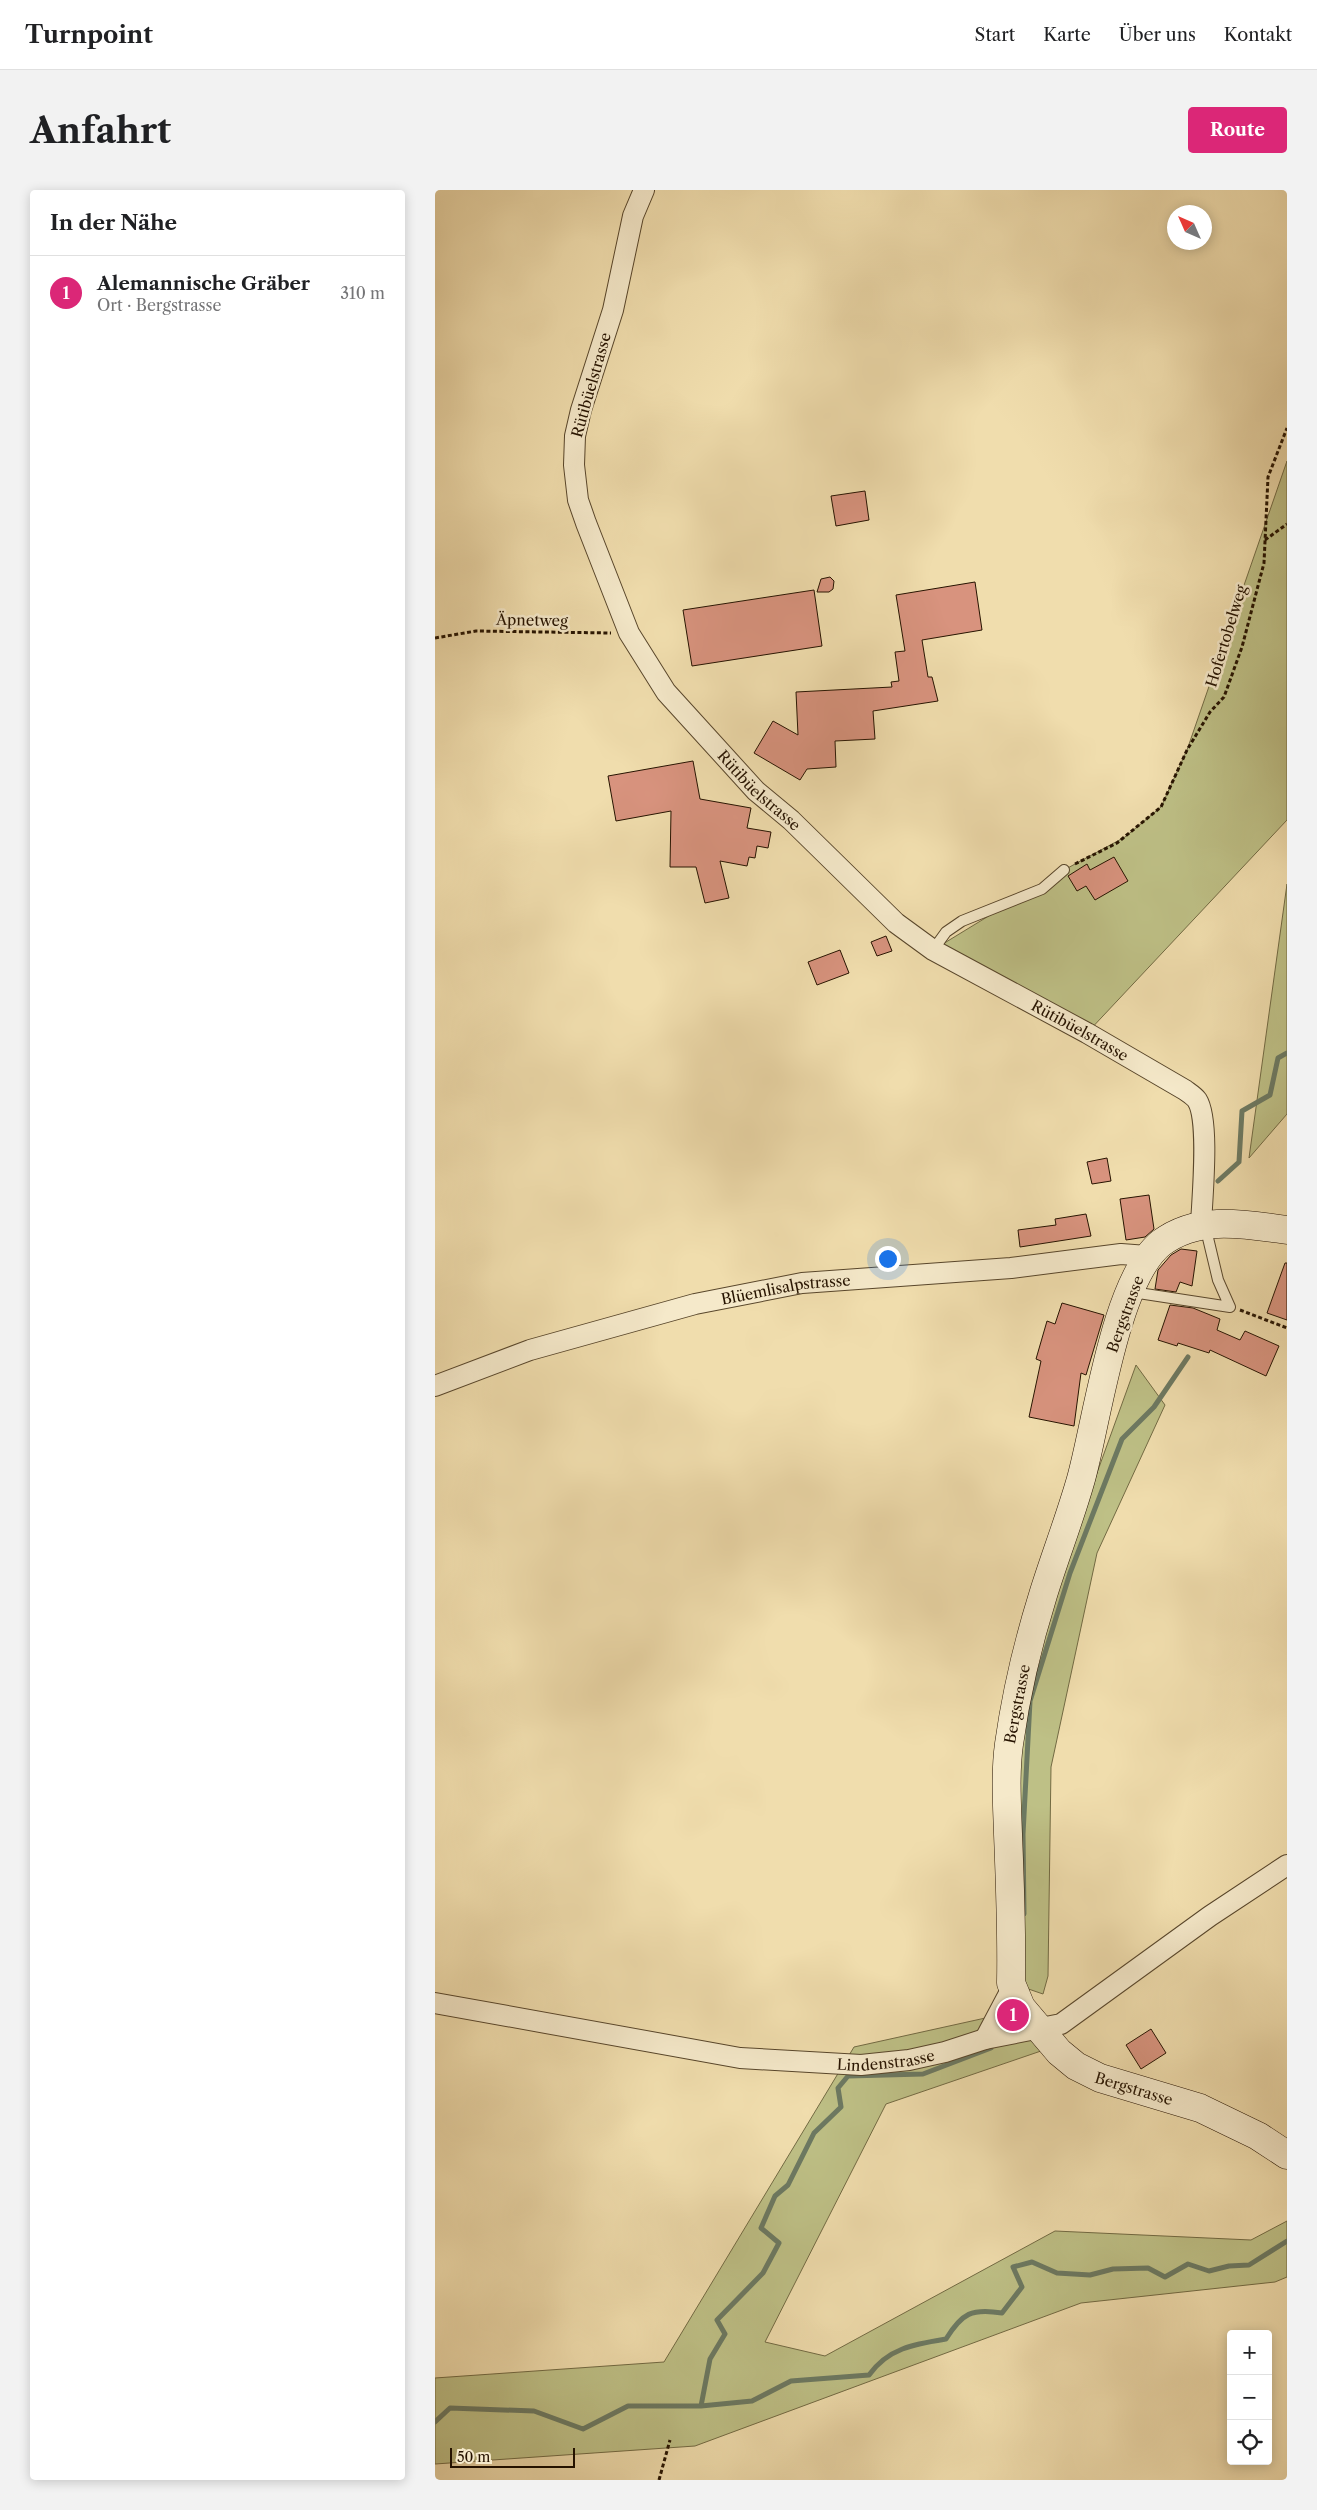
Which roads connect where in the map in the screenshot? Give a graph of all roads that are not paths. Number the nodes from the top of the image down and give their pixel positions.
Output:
1 (644, 190) edge
2 (1064, 870) road end
3 (933, 950) junction
4 (1201, 1225) junction
5 (1287, 1230) edge
6 (1147, 1256) junction
7 (1131, 1292) junction
8 (435, 1386) edge
9 (1287, 1864) edge
10 (1012, 1988) junction
11 (435, 2003) edge
12 (1039, 2030) junction
13 (985, 2039) junction
14 (1287, 2155) edge

1 - 3 street, Rütibüelstrasse
2 - 3 lane
3 - 4 street, Rütibüelstrasse
4 - 5 street, Bergstrasse
4 - 6 street, Bergstrasse
4 - 7 lane
6 - 7 street, Bergstrasse
6 - 8 street, Blüemlisalpstrasse
7 - 10 street, Bergstrasse
9 - 12 street, Lindenstrasse
10 - 12 street, Bergstrasse
10 - 13 street
11 - 13 street, Lindenstrasse
12 - 13 street, Lindenstrasse
12 - 14 street, Bergstrasse

